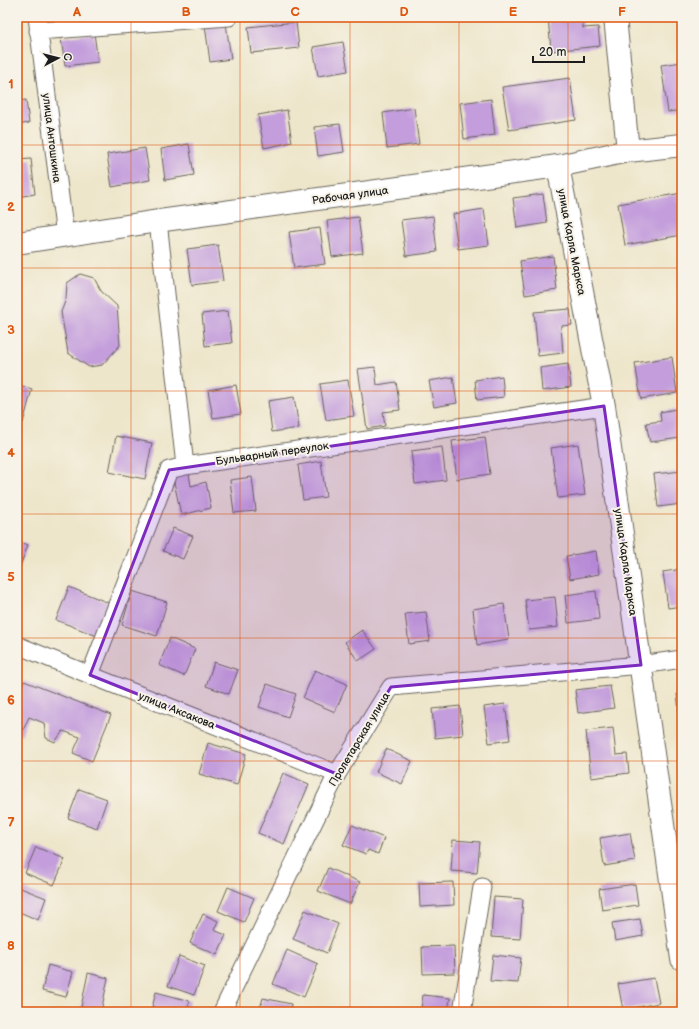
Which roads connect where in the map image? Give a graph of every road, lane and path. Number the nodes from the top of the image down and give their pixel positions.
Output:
1 (229, 17) edge
2 (615, 17) edge
3 (37, 24) edge
4 (682, 145) edge
5 (628, 151) junction
6 (558, 166) junction
7 (158, 222) junction
8 (65, 236) junction
9 (17, 243) edge
10 (604, 406) junction
11 (185, 466) junction
12 (17, 645) edge
13 (682, 660) edge
14 (641, 666) junction
15 (90, 675) junction
16 (337, 774) junction
17 (482, 887) dead end
18 (682, 959) edge
19 (222, 1012) edge
20 (462, 1012) edge

1 - 3 street
2 - 5 street
3 - 8 street, улица Антошкина
4 - 5 street, Рабочая улица
5 - 6 street, Рабочая улица
6 - 7 street, Рабочая улица
6 - 10 street, улица Карла Маркса
7 - 8 street, Рабочая улица
7 - 11 street
8 - 9 street, Рабочая улица
10 - 11 street, Бульварный переулок
10 - 14 street, улица Карла Маркса
11 - 15 street, Бульварный переулок
12 - 15 street, улица Аксакова
13 - 14 street, Пролетарская улица
14 - 16 street, Пролетарская улица
14 - 18 street, улица Карла Маркса
15 - 16 street, улица Аксакова
16 - 19 street, Пролетарская улица
17 - 20 street

